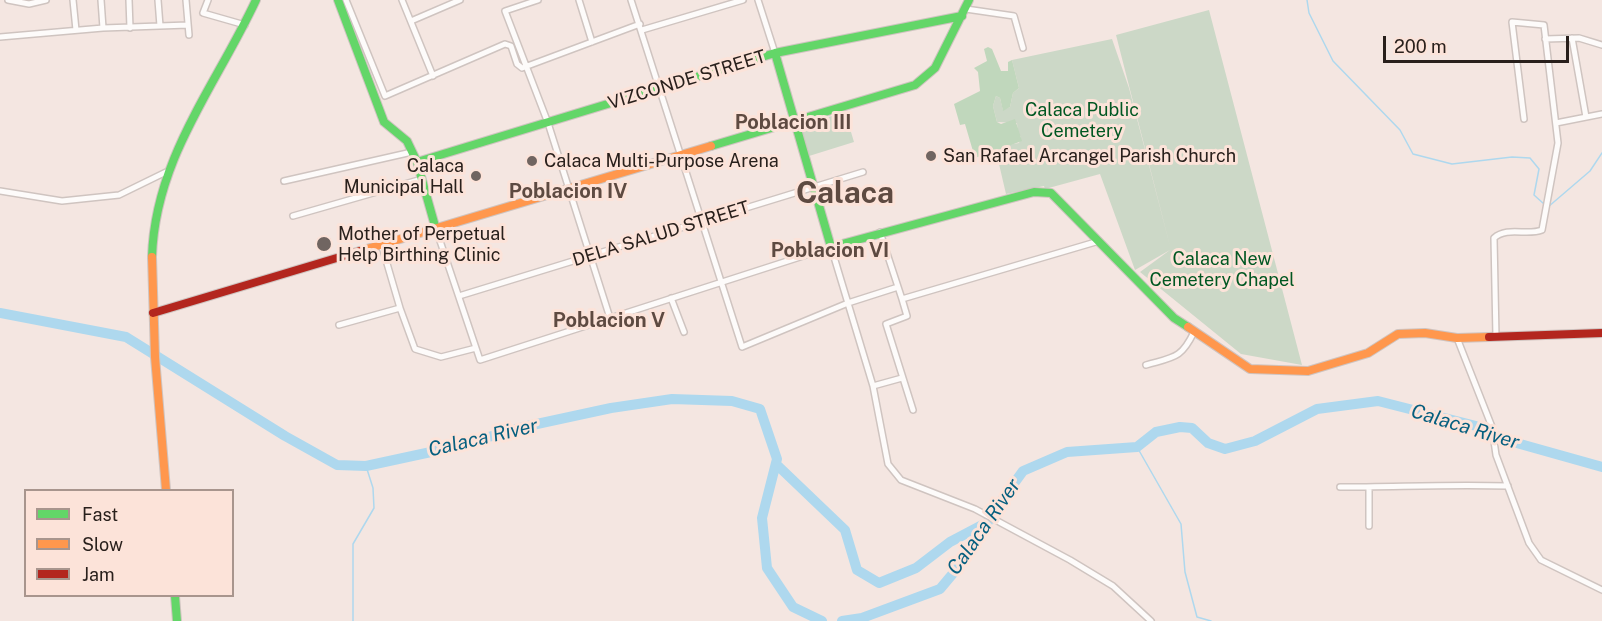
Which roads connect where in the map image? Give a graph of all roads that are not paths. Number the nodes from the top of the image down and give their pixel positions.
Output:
1 (8, 0) edge
2 (46, 0) edge
3 (73, 0) edge
4 (101, 0) edge
5 (129, 0) edge
6 (158, 0) edge
7 (186, 0) edge
8 (208, 0) edge
9 (256, 0) edge
10 (338, 0) edge
11 (346, 0) edge
12 (402, 0) edge
13 (460, 0) edge
14 (579, 0) edge
15 (631, 0) edge
16 (743, 0) edge
17 (758, 0) edge
18 (969, 0) edge
19 (535, 1) edge
20 (964, 12) junction
21 (411, 21) junction
22 (188, 25) junction
23 (245, 25) junction
24 (160, 26) junction
25 (641, 27) junction
26 (103, 28) junction
27 (130, 28) junction
28 (76, 30) junction
29 (189, 35) dead end
30 (0, 37) edge
31 (1572, 38) junction
32 (1545, 39) junction
33 (592, 42) junction
34 (1602, 45) edge
35 (1023, 48) dead end
36 (774, 53) junction
37 (527, 66) junction
38 (433, 76) junction
39 (661, 88) junction
40 (1602, 114) edge
41 (1586, 117) junction
42 (1524, 119) dead end
43 (795, 121) junction
44 (548, 123) junction
45 (1556, 123) junction
46 (412, 152) junction
47 (681, 154) junction
48 (417, 162) junction
49 (167, 172) junction
50 (864, 172) dead end
51 (422, 179) junction
52 (284, 181) dead end
53 (568, 187) junction
54 (815, 187) junction
55 (0, 191) edge
56 (293, 216) dead end
57 (701, 221) junction
58 (435, 226) junction
59 (880, 232) junction
60 (1099, 241) junction
61 (381, 243) junction
62 (831, 247) junction
63 (591, 255) junction
64 (720, 282) junction
65 (898, 287) junction
66 (459, 296) junction
67 (671, 298) junction
68 (902, 300) junction
69 (848, 303) junction
70 (400, 308) junction
71 (153, 313) junction
72 (610, 318) junction
73 (339, 325) dead end
74 (684, 332) dead end
75 (1194, 332) junction
76 (1602, 333) edge
77 (1496, 336) junction
78 (1457, 338) junction
79 (476, 348) junction
80 (1146, 365) dead end
81 (902, 378) junction
82 (873, 386) junction
83 (913, 410) dead end
84 (1508, 486) junction
85 (1340, 487) dead end
86 (1369, 488) junction
87 (166, 489) edge
88 (1369, 526) dead end
89 (1602, 590) edge
90 (175, 597) edge
91 (177, 621) edge
92 (1151, 621) edge

1 - 2 street
3 - 28 street
4 - 26 street
5 - 27 street
6 - 24 street
7 - 22 street
8 - 23 street
9 - 23 main road
10 - 46 main road
11 - 38 street
12 - 21 street
13 - 21 street
14 - 33 street
15 - 25 street
16 - 25 street
17 - 36 street
18 - 20 main road
19 - 37 street
20 - 35 street
20 - 36 main road, VIZCONDE STREET
20 - 43 main road
21 - 38 street
22 - 24 street
22 - 29 street
23 - 49 main road
24 - 27 street
25 - 33 street
25 - 39 street
26 - 27 street
26 - 28 street
28 - 30 street
31 - 32 street
31 - 34 street
31 - 41 street
32 - 42 street
32 - 45 street
33 - 37 street
36 - 39 main road, VIZCONDE STREET
36 - 43 main road
37 - 38 street
37 - 44 street
39 - 44 main road, VIZCONDE STREET
39 - 47 street
40 - 41 street
41 - 45 street
43 - 47 main road
43 - 54 main road
44 - 48 main road, VIZCONDE STREET
44 - 53 street
45 - 77 street
46 - 48 main road
46 - 52 street
47 - 53 main road
47 - 57 street
48 - 51 main road
49 - 55 street
49 - 71 main road
50 - 54 street, DELA SALUD STREET
51 - 56 street
51 - 58 main road
53 - 58 main road
53 - 63 street
54 - 57 street, DELA SALUD STREET
54 - 62 main road
57 - 63 street, DELA SALUD STREET
57 - 64 street
58 - 61 main road
58 - 66 street
59 - 60 main road
59 - 62 main road
59 - 65 street
60 - 68 street
60 - 75 main road
61 - 70 street
61 - 71 main road
62 - 64 street
62 - 69 street
63 - 66 street, DELA SALUD STREET
63 - 72 street
64 - 67 street
64 - 69 street
65 - 68 street
65 - 69 street
66 - 79 street
67 - 72 street
67 - 74 street
68 - 81 street
69 - 82 street
70 - 73 street
70 - 79 street
71 - 87 main road
72 - 79 street
75 - 78 main road
75 - 80 street
76 - 77 main road
77 - 78 main road
78 - 84 street
81 - 82 street
81 - 83 street
82 - 92 street
84 - 86 street
84 - 89 street
85 - 86 street
86 - 88 street
90 - 91 main road

